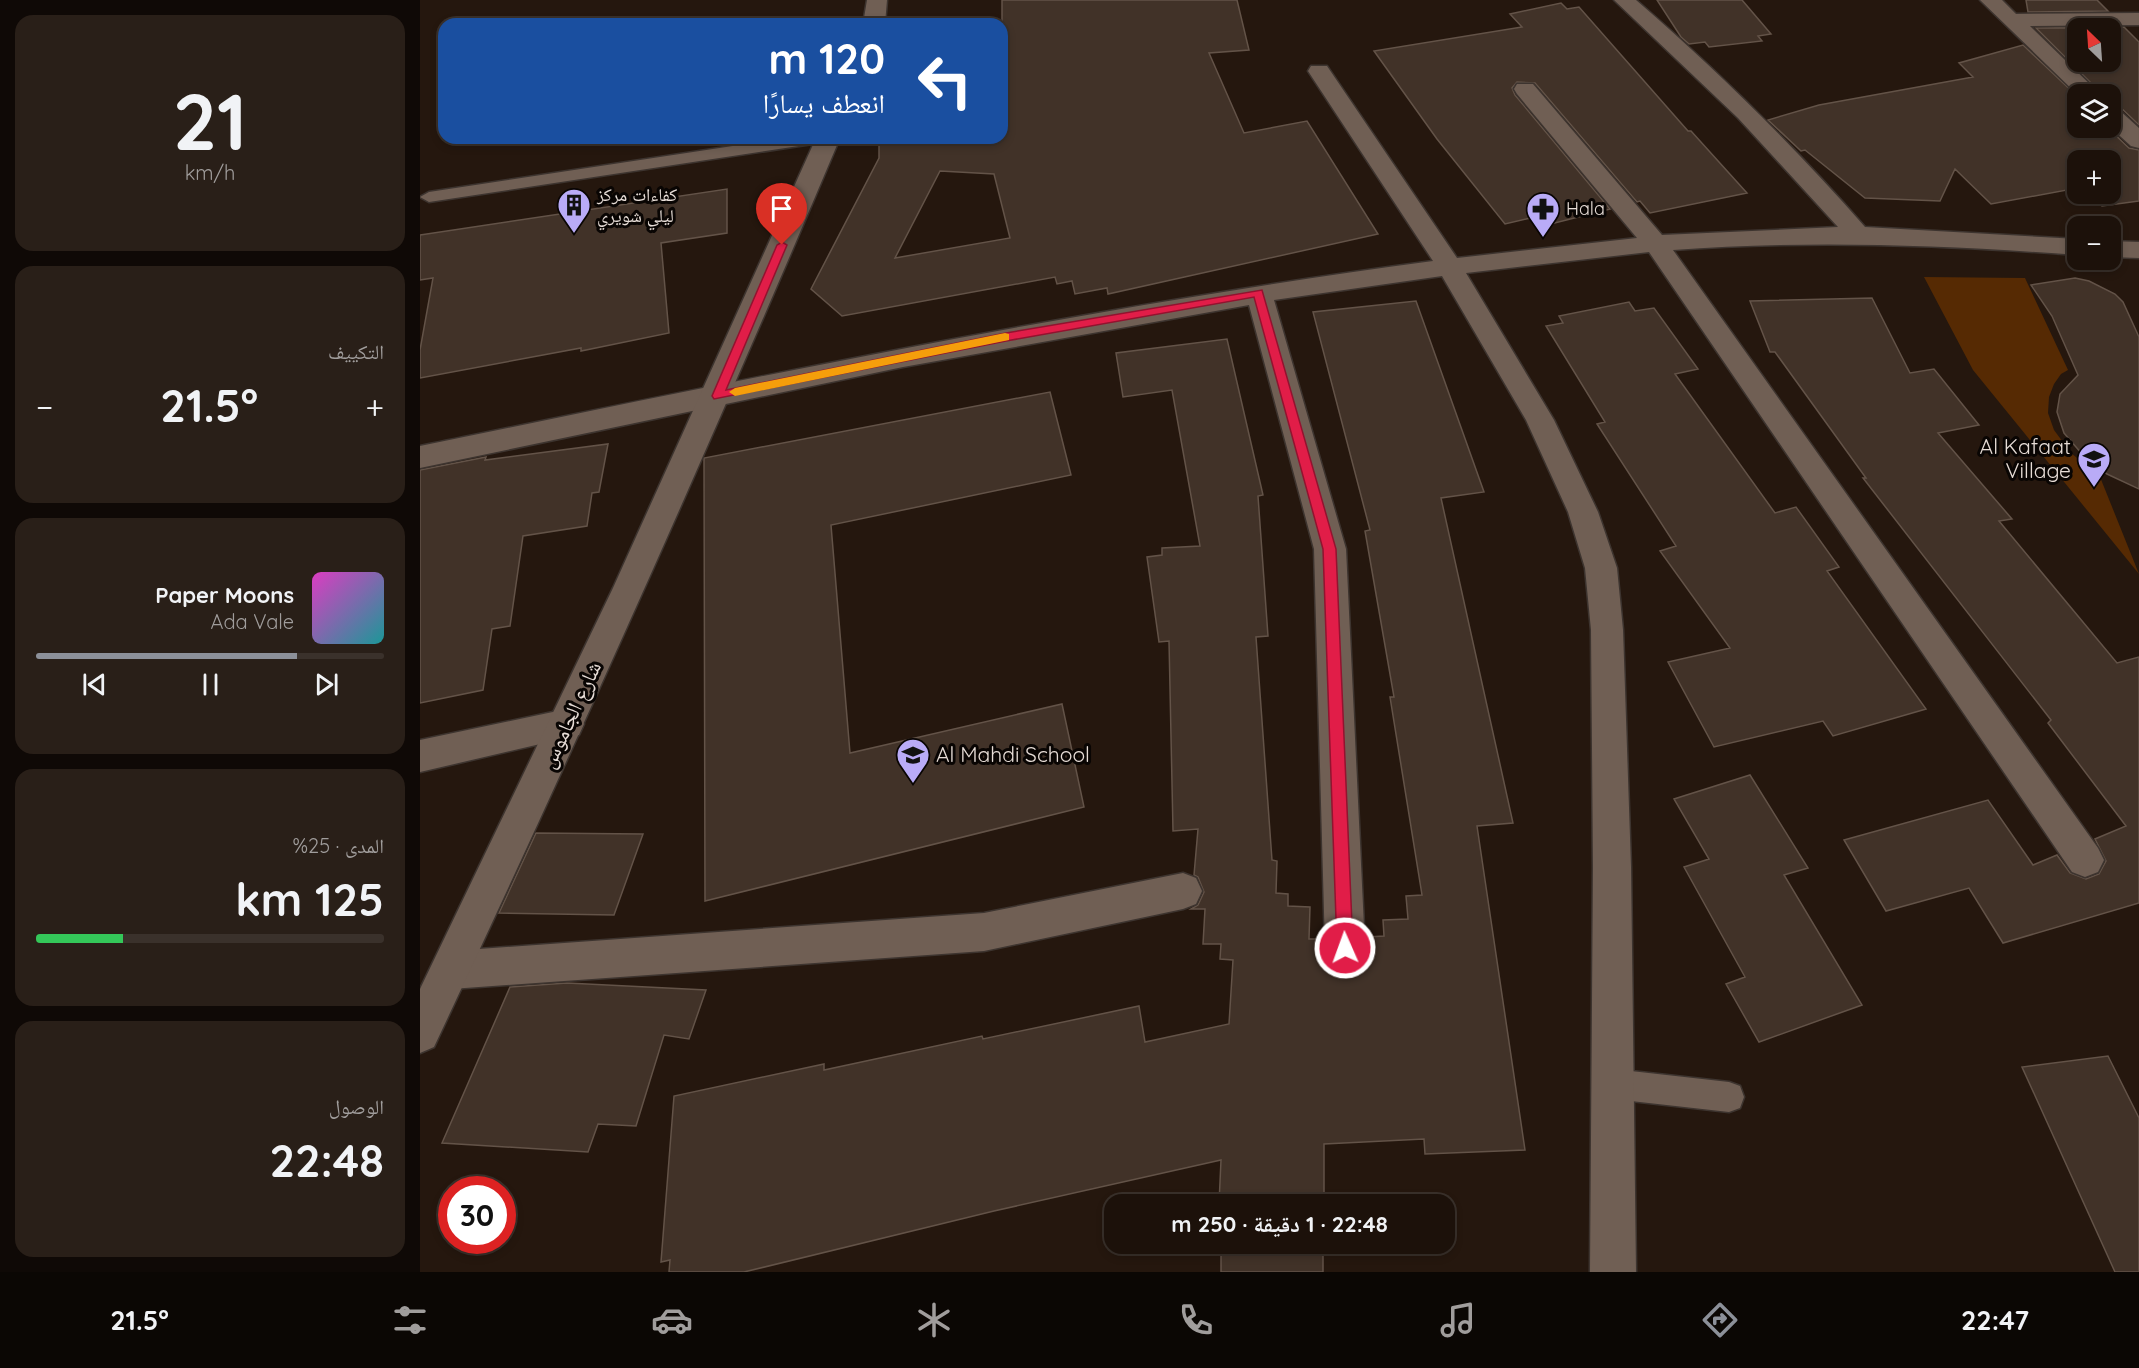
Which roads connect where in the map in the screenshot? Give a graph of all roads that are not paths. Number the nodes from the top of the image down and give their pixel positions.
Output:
1 (877, 0) edge
2 (1624, 0) edge
3 (1990, 0) edge
4 (2128, 0) edge
5 (2139, 11) edge
6 (875, 18) edge
7 (2139, 19) edge
8 (2011, 20) junction
9 (1319, 71) dead end
10 (2078, 84) edge
11 (1525, 89) dead end
12 (2121, 124) edge
13 (2139, 141) edge
14 (779, 144) edge
15 (825, 144) edge
16 (429, 197) dead end
17 (1858, 235) junction
18 (1656, 244) junction
19 (2067, 246) edge
20 (1450, 267) junction
21 (1259, 293) junction
22 (718, 396) junction
23 (420, 457) edge
24 (567, 724) junction
25 (420, 756) edge
26 (2085, 860) dead end
27 (1183, 891) dead end
28 (1345, 948) dead end
29 (450, 970) junction
30 (420, 1033) edge
31 (1613, 1084) junction
32 (1729, 1097) dead end
33 (1613, 1272) edge

1 - 6 street
2 - 17 street
3 - 8 street
4 - 5 street
7 - 8 street
8 - 10 street
9 - 20 street
11 - 18 street
12 - 13 street
14 - 16 lane
15 - 22 street, شارع الجاموس
17 - 18 street
17 - 19 street
18 - 20 street
18 - 26 street
20 - 21 street
20 - 31 street
21 - 22 street
21 - 28 street
22 - 23 street
22 - 24 street, شارع الجاموس
24 - 25 street
24 - 29 street, شارع الجاموس
27 - 29 street
29 - 30 street, شارع الجاموس
31 - 32 lane
31 - 33 street

